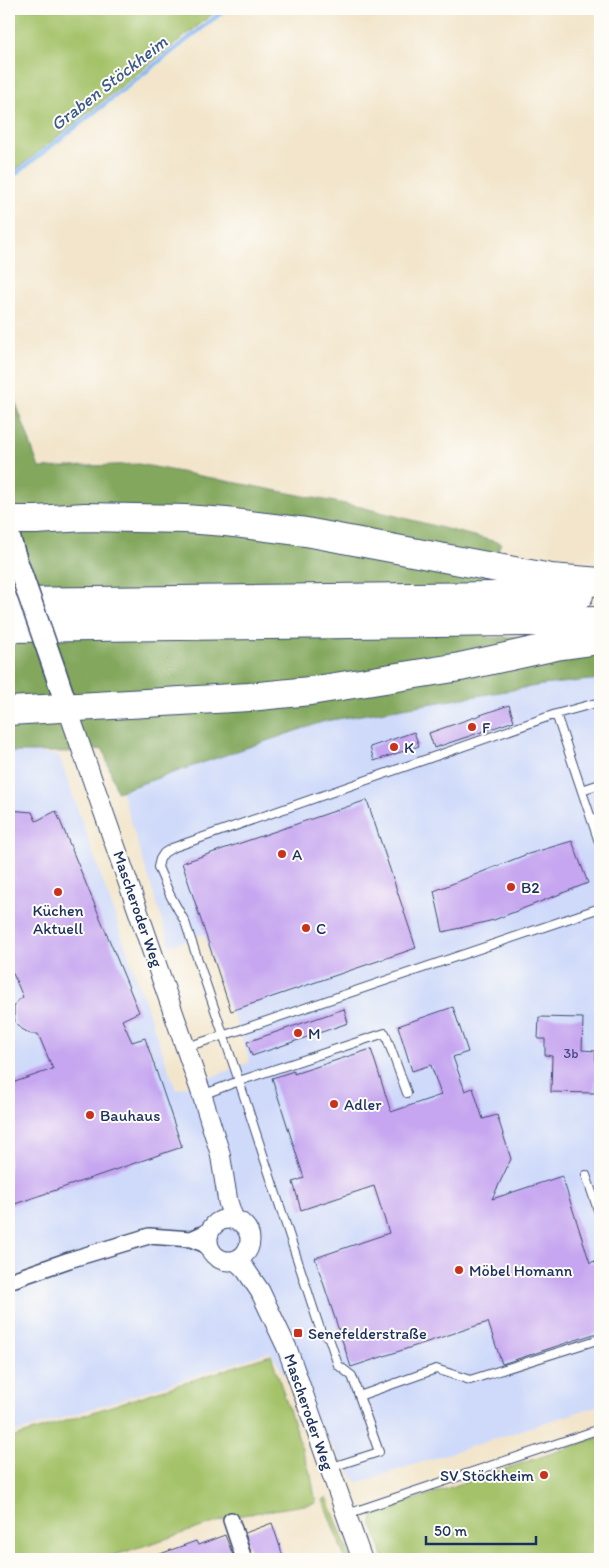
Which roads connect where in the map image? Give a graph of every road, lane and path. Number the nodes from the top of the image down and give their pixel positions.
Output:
1 (9, 520) edge
2 (12, 546) edge
3 (600, 582) edge
4 (600, 594) edge
5 (9, 602) edge
6 (600, 621) edge
7 (9, 628) edge
8 (600, 640) edge
9 (600, 702) edge
10 (68, 708) junction
11 (9, 711) edge
12 (556, 714) junction
13 (600, 784) edge
14 (582, 790) junction
15 (600, 845) edge
16 (600, 908) edge
17 (224, 1035) junction
18 (186, 1047) junction
19 (239, 1081) junction
20 (407, 1094) dead end
21 (202, 1095) junction
22 (586, 1175) dead end
23 (600, 1216) edge
24 (222, 1223) junction
25 (241, 1262) junction
26 (9, 1280) edge
27 (600, 1339) edge
28 (359, 1396) junction
29 (600, 1429) edge
30 (329, 1468) junction
31 (346, 1515) junction
32 (231, 1520) dead end
33 (244, 1559) edge
34 (362, 1559) edge

1 - 3 highway
2 - 10 main road, Mascheroder Weg, bridge
4 - 5 highway
6 - 7 highway
8 - 10 highway
9 - 12 lane
10 - 11 highway
10 - 18 street, Mascheroder Weg
12 - 14 lane
12 - 17 lane
13 - 14 lane
14 - 15 lane
16 - 17 lane
17 - 18 lane
17 - 19 lane
18 - 21 street, Mascheroder Weg
19 - 20 lane
19 - 21 lane
19 - 28 lane
21 - 24 street, Mascheroder Weg
22 - 23 lane
24 - 25 street
24 - 25 street
24 - 26 street
25 - 30 street, Mascheroder Weg
27 - 28 lane
28 - 30 lane
29 - 31 lane
30 - 31 street, Mascheroder Weg
31 - 34 street, Mascheroder Weg
32 - 33 street

